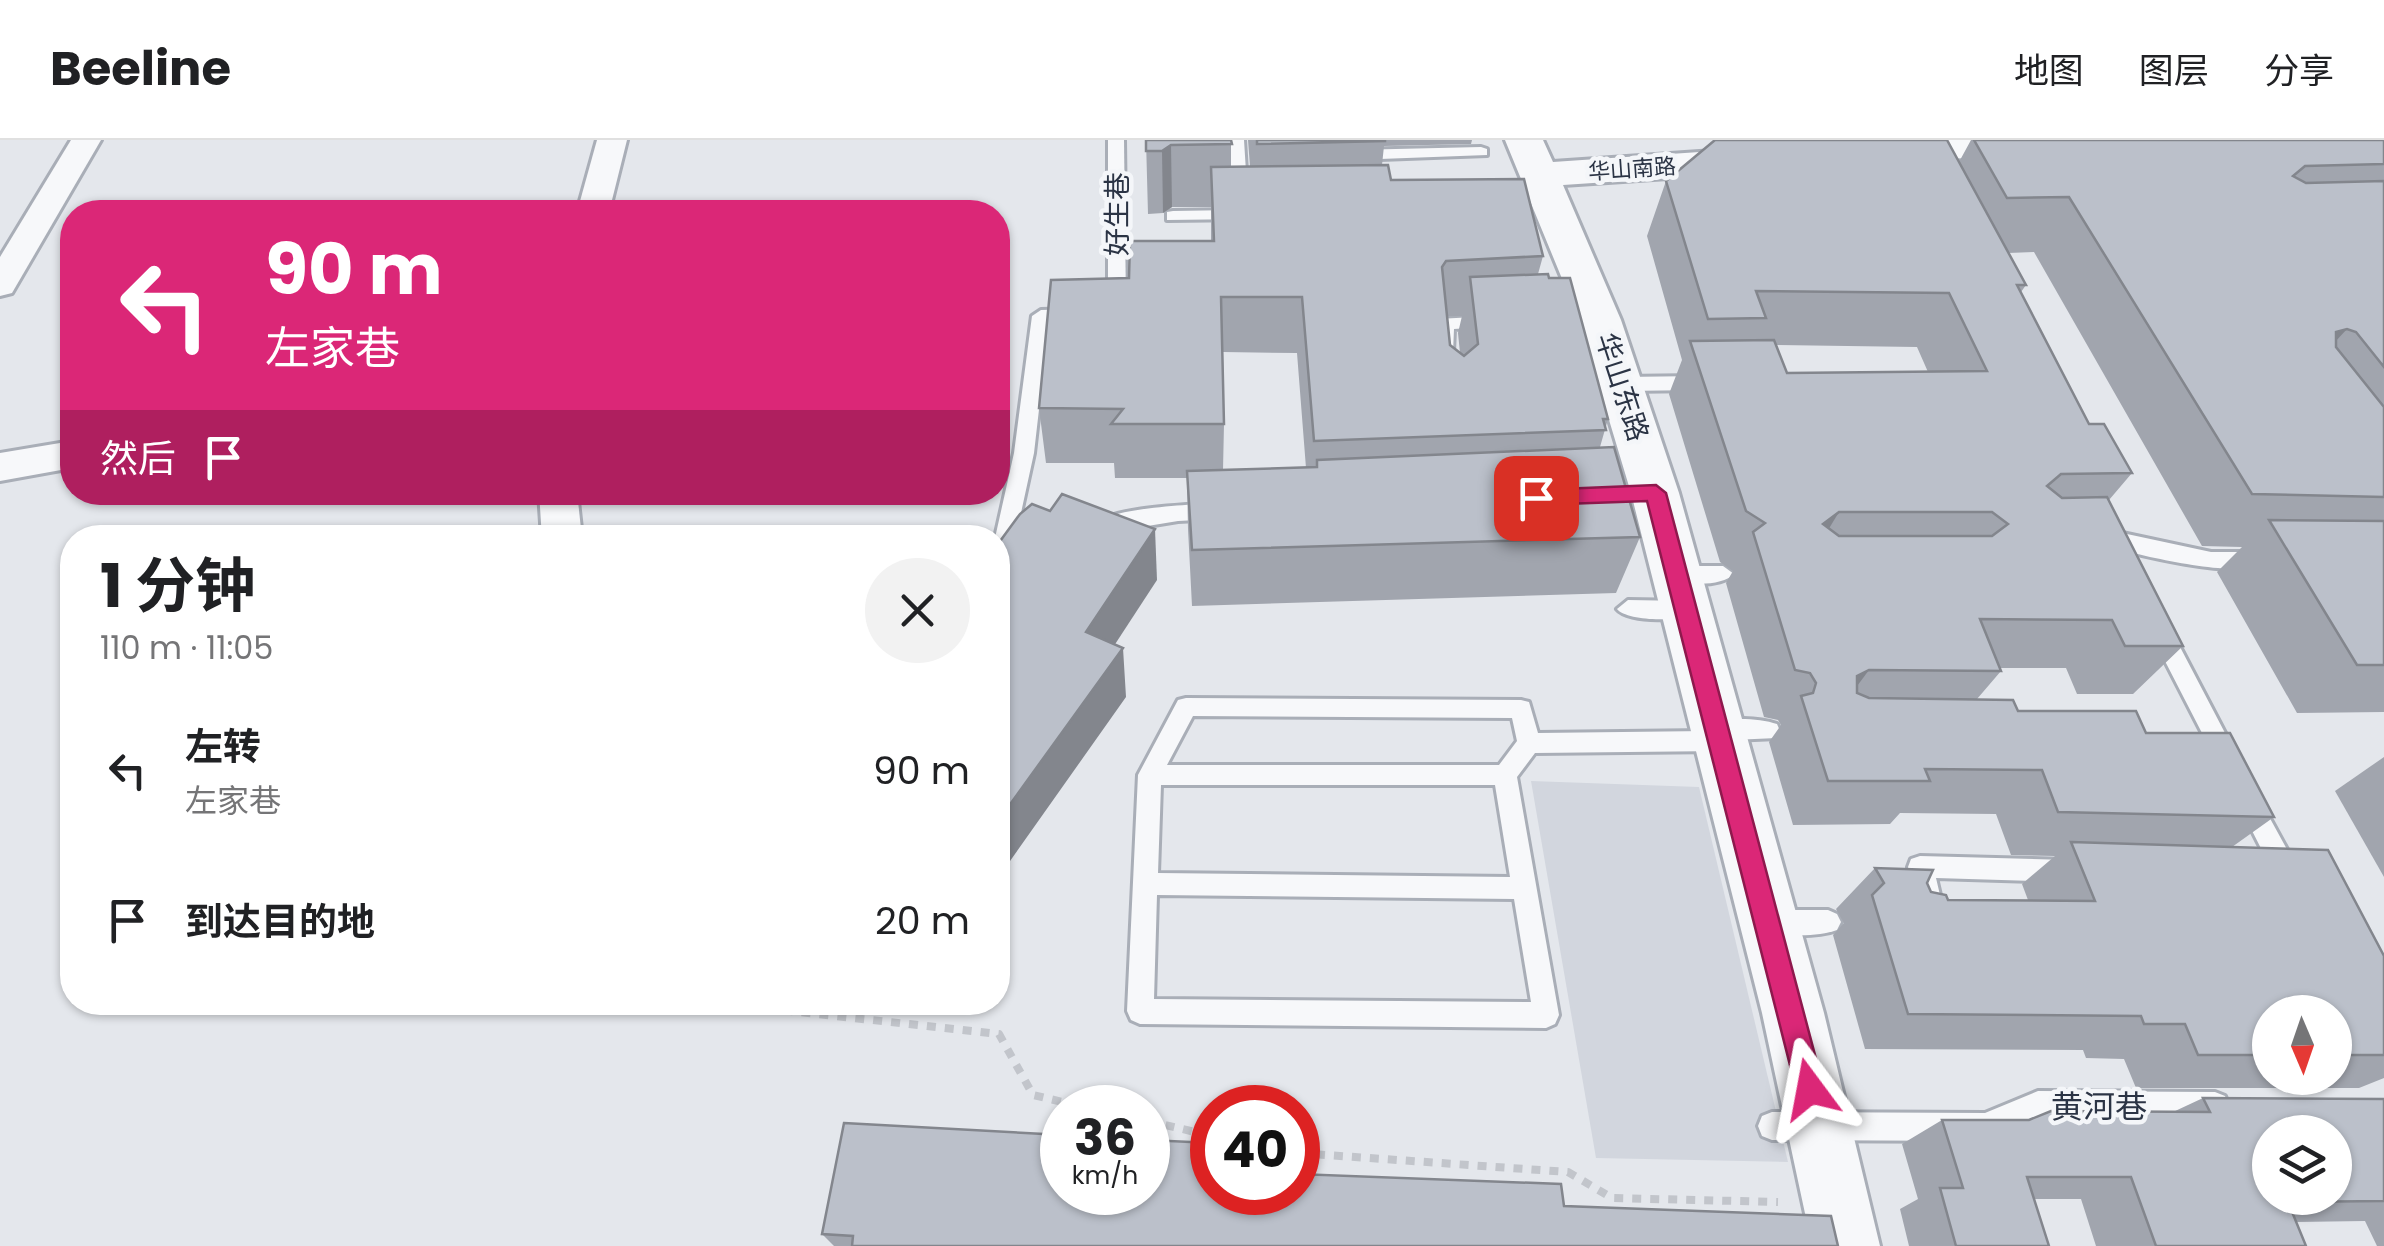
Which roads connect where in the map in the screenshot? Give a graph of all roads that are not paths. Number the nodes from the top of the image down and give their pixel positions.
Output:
1 (86, 140) edge
2 (612, 140) edge
3 (1116, 140) edge
4 (1236, 140) edge
5 (2083, 140) edge
6 (1480, 152) dead end
7 (1392, 154) junction
8 (1850, 154) edge
9 (1334, 156) dead end
10 (1532, 157) edge
11 (1792, 158) edge
12 (1396, 174) dead end
13 (596, 200) edge
14 (1173, 216) dead end
15 (0, 285) edge
16 (1503, 322) edge
17 (1448, 362) edge
18 (1720, 383) edge
19 (1623, 384) junction
20 (60, 457) edge
21 (0, 467) edge
22 (1238, 510) edge
23 (1008, 525) edge
24 (1090, 528) edge
25 (2106, 528) junction
26 (2075, 537) edge
27 (1022, 552) edge
28 (2286, 560) edge
29 (1010, 562) edge
30 (2128, 570) edge
31 (1696, 586) junction
32 (2146, 604) edge
33 (1628, 609) dead end
34 (1736, 734) junction
35 (1530, 743) junction
36 (1505, 774) junction
37 (1150, 775) junction
38 (2094, 872) edge
39 (2285, 882) edge
40 (1145, 884) junction
41 (1524, 888) junction
42 (1768, 922) junction
43 (1828, 922) dead end
44 (1937, 922) edge
45 (2250, 1106) edge
46 (1796, 1126) junction
47 (1846, 1246) edge

1 - 15 street
2 - 13 street
3 - 23 lane, 好生巷
4 - 14 lane
5 - 8 street
6 - 7 lane
7 - 9 lane
7 - 12 lane
10 - 11 street, 华山南路
10 - 19 street, 华山东路
16 - 17 lane
18 - 19 lane
19 - 31 street, 华山东路
20 - 21 street
22 - 24 lane
25 - 26 lane
25 - 28 lane
25 - 30 lane
27 - 29 lane
31 - 33 lane
31 - 34 street, 华山东路
32 - 39 lane
34 - 35 lane
34 - 42 street, 华山东路
35 - 36 lane
35 - 37 lane
36 - 37 lane
36 - 41 lane
37 - 40 lane
38 - 44 lane
40 - 41 lane
40 - 41 lane
42 - 43 lane
42 - 46 street, 华山东路
45 - 46 lane, 黄河巷
46 - 47 street, 华山东路

